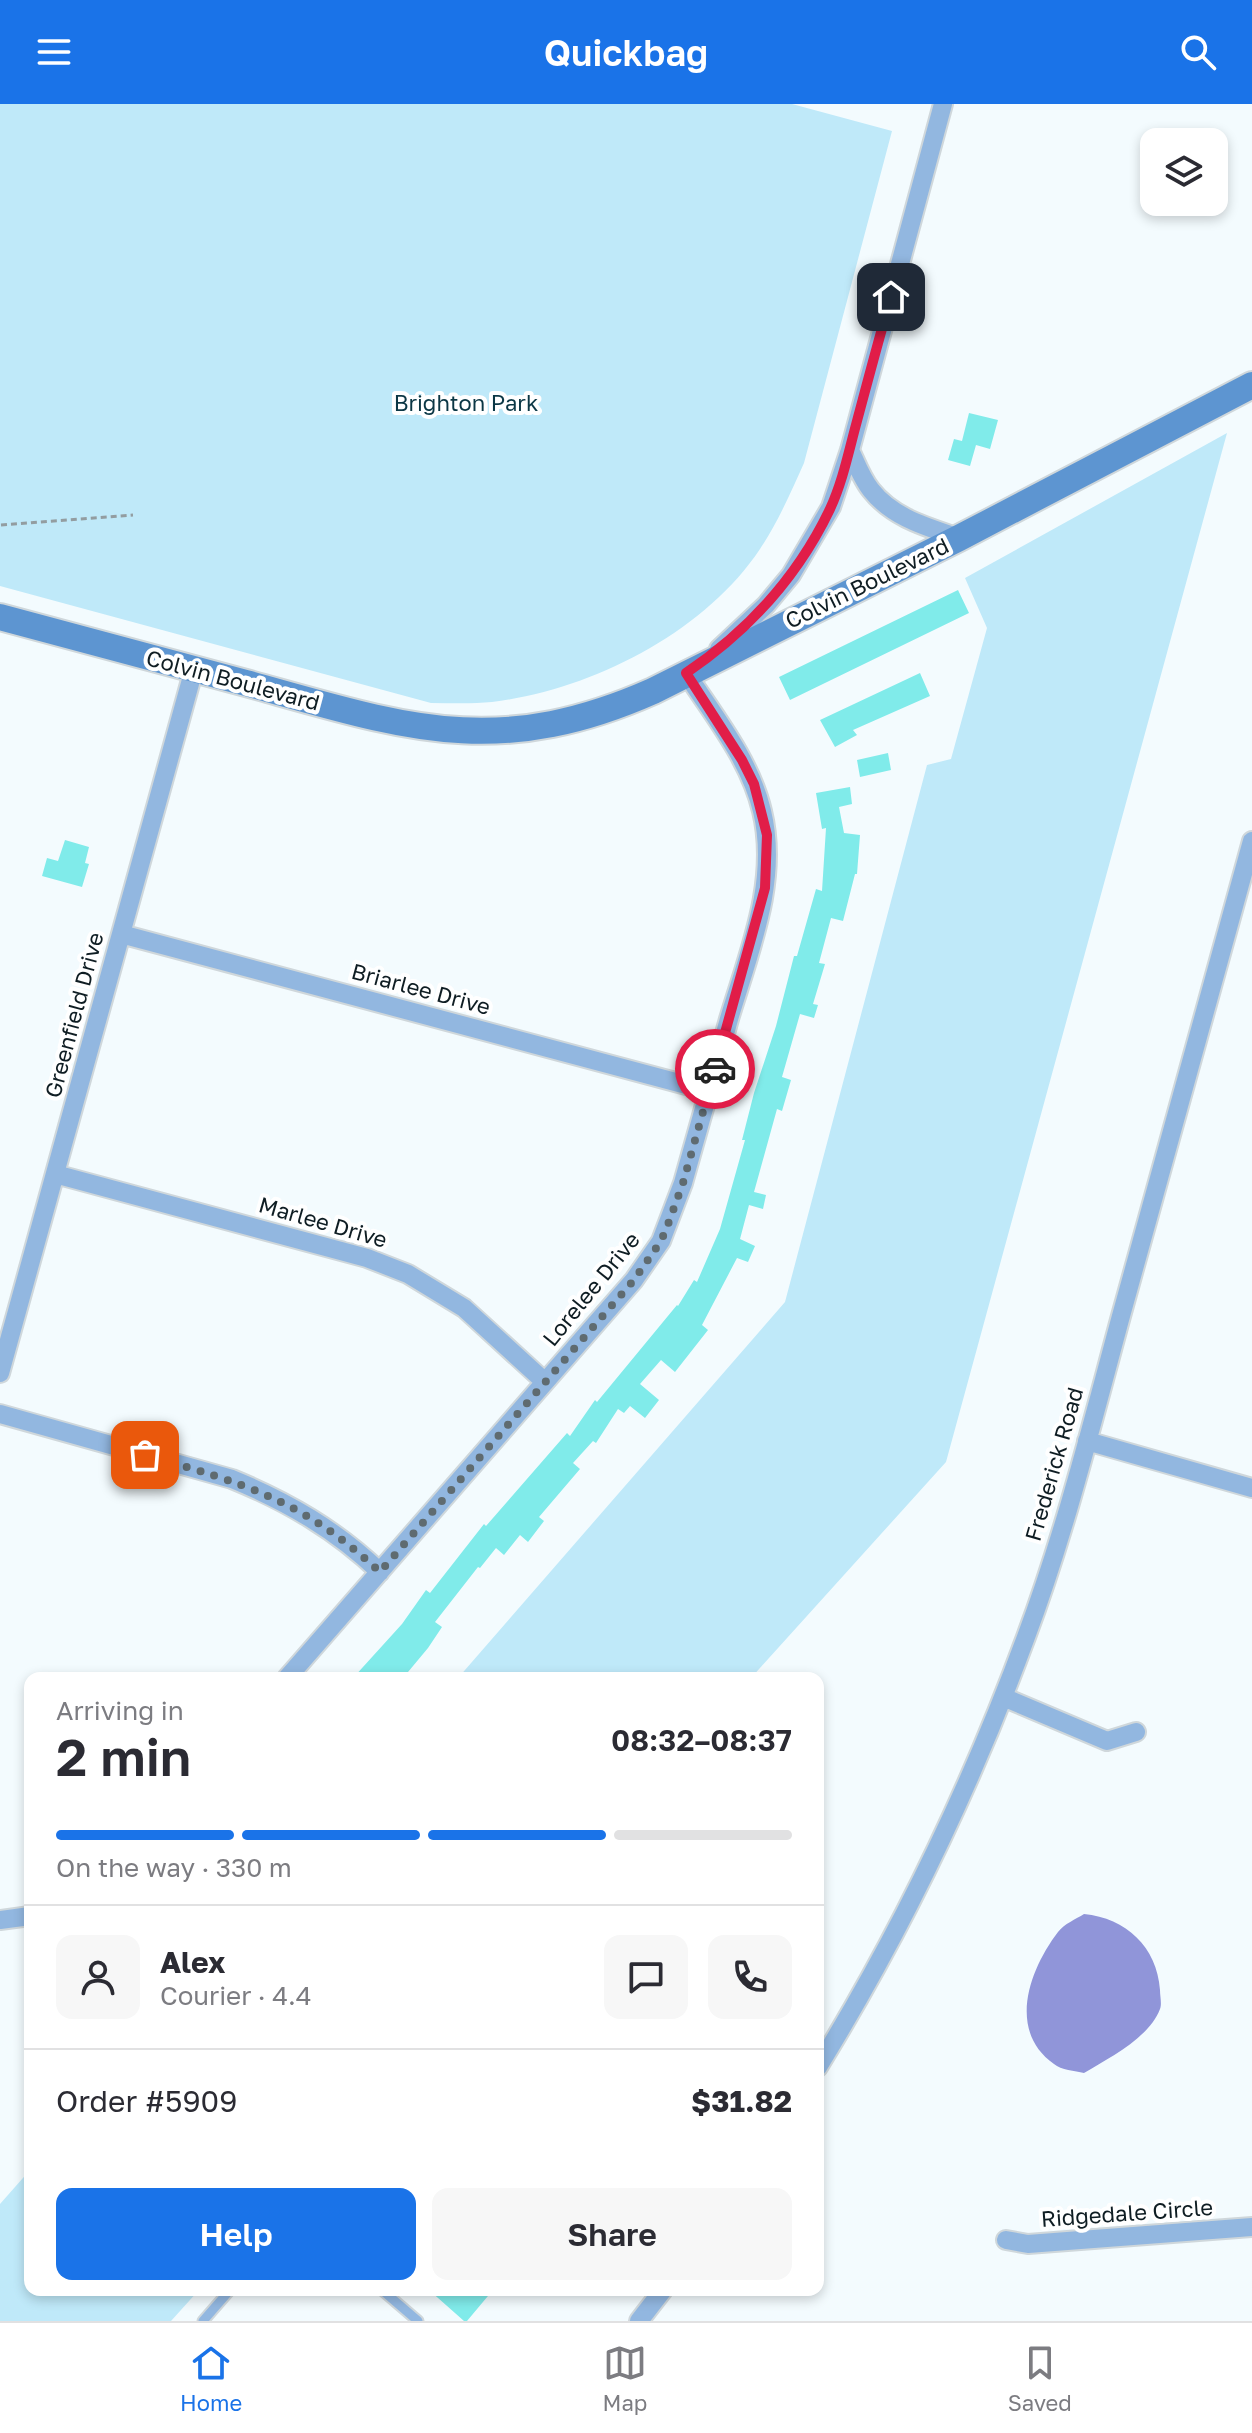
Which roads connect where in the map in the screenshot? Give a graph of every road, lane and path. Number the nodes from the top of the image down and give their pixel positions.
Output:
1 (943, 104) edge
2 (1252, 385) edge
3 (850, 450) junction
4 (133, 515) dead end
5 (1, 525) edge
6 (959, 538) junction
7 (0, 617) edge
8 (194, 669) junction
9 (686, 673) junction
10 (1252, 841) edge
11 (121, 934) junction
12 (709, 1091) junction
13 (55, 1174) junction
14 (0, 1373) edge
15 (545, 1382) junction
16 (0, 1414) edge
17 (1087, 1441) junction
18 (1252, 1488) edge
19 (380, 1572) junction
20 (292, 1672) edge
21 (1003, 1697) junction
22 (1136, 1732) dead end
23 (24, 1917) edge
24 (0, 1920) edge
25 (824, 2057) edge
26 (1252, 2227) edge
27 (1006, 2240) dead end
28 (225, 2296) edge
29 (389, 2296) edge
30 (658, 2296) edge
31 (207, 2320) edge
32 (418, 2321) edge
33 (639, 2321) edge

1 - 3 street
2 - 6 street, Colvin Boulevard
3 - 6 street
3 - 9 street
4 - 5 path
6 - 9 street, Colvin Boulevard
7 - 8 street, Colvin Boulevard
8 - 9 street, Colvin Boulevard
8 - 11 street, Greenfield Drive
9 - 12 street, Lorelee Drive
10 - 17 street, Frederick Road
11 - 12 street, Briarlee Drive
11 - 13 street, Greenfield Drive
12 - 15 street, Lorelee Drive
13 - 14 street, Greenfield Drive
13 - 15 street, Marlee Drive
15 - 19 street, Lorelee Drive
16 - 19 street
17 - 18 street
17 - 21 street, Frederick Road
19 - 20 street, Lorelee Drive
21 - 22 street
21 - 25 street, Frederick Road
23 - 24 street
26 - 27 street, Ridgedale Circle
28 - 31 lane
29 - 32 lane
30 - 33 street

